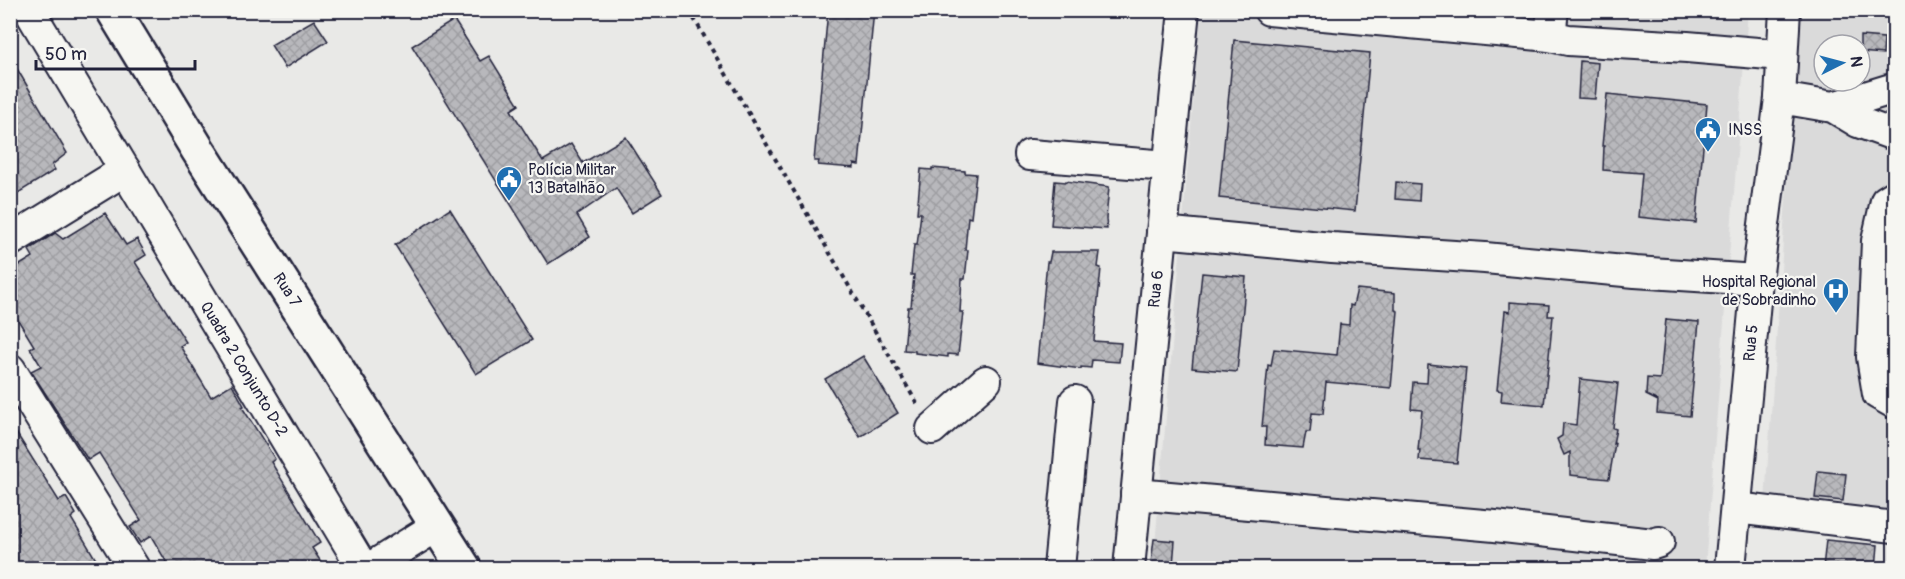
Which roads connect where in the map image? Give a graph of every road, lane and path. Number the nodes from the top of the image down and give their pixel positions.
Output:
1 (28, 10) edge
2 (113, 10) edge
3 (689, 10) edge
4 (1184, 10) edge
5 (1269, 10) edge
6 (1785, 10) edge
7 (1551, 23) edge
8 (1781, 55) junction
9 (1892, 88) edge
10 (1780, 98) junction
11 (1833, 107) junction
12 (1894, 135) edge
13 (1030, 154) dead end
14 (1168, 166) junction
15 (125, 170) junction
16 (1894, 196) edge
17 (1161, 232) junction
18 (10, 241) edge
19 (1757, 280) junction
20 (10, 369) edge
21 (986, 381) dead end
22 (1075, 401) dead end
23 (1894, 403) edge
24 (932, 429) joint
25 (1136, 494) junction
26 (1736, 508) junction
27 (437, 526) junction
28 (1894, 527) edge
29 (1648, 542) dead end
30 (134, 568) edge
31 (363, 568) edge
32 (370, 568) edge
33 (464, 568) edge
34 (1059, 568) edge
35 (1129, 568) edge
36 (1730, 568) edge

1 - 15 street, Quadra 2 Conjunto D-2
2 - 27 main road, Rua 7
3 - 24 path
4 - 14 street, Rua 6
5 - 7 street
6 - 8 street, Rua 5
7 - 8 street
8 - 10 street, Rua 5
9 - 11 street
10 - 11 street
10 - 19 street, Rua 5
11 - 12 street
13 - 14 street
14 - 17 street, Rua 6
15 - 18 street
15 - 31 street, Quadra 2 Conjunto D-2
16 - 23 street
17 - 19 street
17 - 25 street, Rua 6
19 - 26 street, Rua 5
20 - 30 street
21 - 24 street
22 - 34 street
25 - 29 street
25 - 35 street, Rua 6
26 - 28 street
26 - 36 street, Rua 5
27 - 32 street
27 - 33 main road, Rua 7

